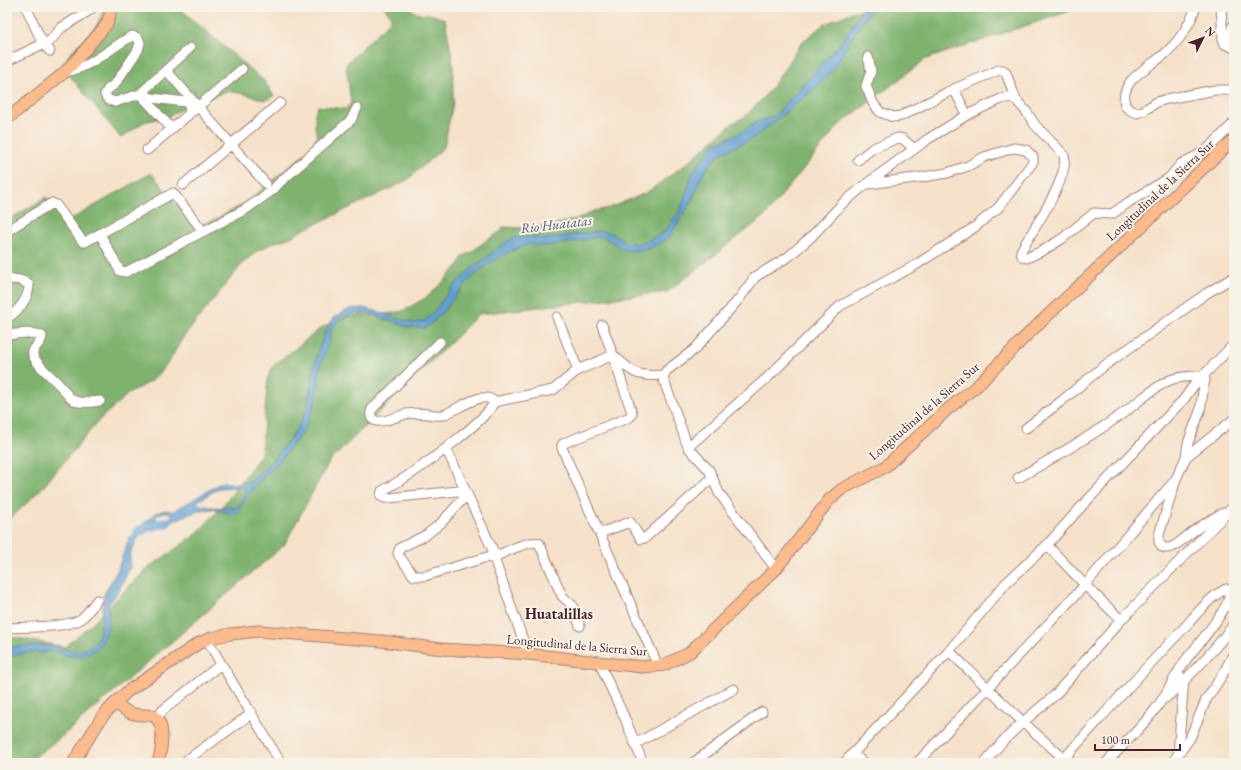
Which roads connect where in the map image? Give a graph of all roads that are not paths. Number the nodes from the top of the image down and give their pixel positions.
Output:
1 (26, 7) edge
2 (110, 7) edge
3 (1196, 7) edge
4 (1221, 7) edge
5 (90, 10) dead end
6 (1234, 25) edge
7 (43, 44) junction
8 (1232, 47) edge
9 (190, 48) dead end
10 (50, 52) dead end
11 (868, 57) dead end
12 (7, 61) edge
13 (242, 69) dead end
14 (166, 70) junction
15 (65, 72) junction
16 (954, 89) junction
17 (1234, 90) edge
18 (140, 94) junction
19 (1016, 100) junction
20 (280, 103) dead end
21 (198, 107) junction
22 (357, 108) dead end
23 (189, 114) junction
24 (967, 115) junction
25 (7, 119) edge
26 (1234, 123) edge
27 (172, 129) junction
28 (1234, 139) edge
29 (230, 144) junction
30 (914, 149) junction
31 (147, 150) dead end
32 (858, 160) dead end
33 (266, 184) dead end
34 (183, 185) dead end
35 (865, 185) junction
36 (203, 230) junction
37 (7, 231) edge
38 (100, 234) junction
39 (1234, 277) edge
40 (7, 279) edge
41 (557, 317) dead end
42 (7, 318) edge
43 (602, 325) dead end
44 (7, 335) edge
45 (440, 342) dead end
46 (1234, 344) edge
47 (614, 355) junction
48 (578, 370) junction
49 (663, 375) junction
50 (1203, 376) junction
51 (100, 401) dead end
52 (494, 402) junction
53 (1234, 419) edge
54 (1026, 428) dead end
55 (688, 447) junction
56 (446, 448) junction
57 (1186, 457) junction
58 (712, 478) junction
59 (1018, 478) dead end
60 (1176, 479) junction
61 (1233, 508) edge
62 (600, 533) junction
63 (1047, 545) junction
64 (494, 558) junction
65 (776, 569) junction
66 (1085, 584) junction
67 (97, 600) dead end
68 (1121, 620) junction
69 (1234, 624) edge
70 (580, 626) dead end
71 (7, 628) edge
72 (207, 640) junction
73 (949, 650) junction
74 (1234, 653) edge
75 (528, 654) junction
76 (599, 662) junction
77 (1185, 662) junction
78 (221, 664) junction
79 (658, 666) junction
80 (1184, 681) junction
81 (987, 688) junction
82 (734, 689) dead end
83 (115, 703) junction
84 (1159, 705) junction
85 (762, 712) dead end
86 (252, 713) junction
87 (157, 718) junction
88 (1023, 722) junction
89 (636, 744) junction
90 (853, 753) junction
91 (1178, 755) junction
92 (186, 762) edge
93 (1065, 762) edge
94 (73, 763) edge
95 (158, 763) edge
96 (280, 763) edge
97 (643, 763) edge
98 (693, 763) edge
99 (844, 763) edge
100 (862, 763) edge
101 (917, 763) edge
102 (984, 763) edge
103 (1106, 763) edge
104 (1172, 763) edge

1 - 7 street
2 - 15 main road
3 - 17 street
4 - 8 street
5 - 7 street
6 - 8 street
7 - 10 street
7 - 12 street
9 - 14 street
11 - 16 street
13 - 21 street
14 - 18 street
14 - 21 street
15 - 18 street
15 - 25 main road
16 - 19 street
16 - 24 street
18 - 23 street
18 - 27 street
19 - 24 street
19 - 26 street
20 - 29 street
21 - 23 street
21 - 29 street
22 - 36 street
23 - 27 street
24 - 30 street
27 - 31 street
28 - 65 main road, Longitudinal de la Sierra Sur
29 - 33 street
29 - 34 street
30 - 32 street
30 - 35 street
35 - 49 street
35 - 55 street
36 - 38 street
36 - 38 street
37 - 38 street
39 - 54 street
40 - 42 street
41 - 48 street
43 - 47 street
44 - 51 street
45 - 52 street
46 - 50 street
47 - 48 street
47 - 49 street
47 - 62 street
48 - 52 street
49 - 55 street
50 - 57 street
50 - 59 street
50 - 63 street
52 - 56 street
53 - 57 street
55 - 58 street
56 - 64 street
56 - 64 street
57 - 60 street
58 - 62 street
58 - 65 street
60 - 61 street
60 - 66 street
61 - 68 street
62 - 79 street
63 - 66 street
63 - 73 street
64 - 70 street
64 - 75 street
65 - 79 main road, Longitudinal de la Sierra Sur
66 - 68 street
66 - 81 street
67 - 71 street
68 - 88 street
69 - 80 street
72 - 75 main road, Longitudinal de la Sierra Sur
72 - 78 street
72 - 83 main road, Longitudinal de la Sierra Sur
73 - 81 street
73 - 90 street
74 - 91 street
75 - 76 main road, Longitudinal de la Sierra Sur
76 - 79 main road, Longitudinal de la Sierra Sur
76 - 89 street
77 - 80 street
77 - 84 street
77 - 93 street
78 - 86 street
78 - 87 street
80 - 84 street
80 - 91 street
81 - 88 street
81 - 101 street
82 - 89 street
83 - 87 main road
83 - 94 main road, Longitudinal de la Sierra Sur
84 - 103 street
85 - 98 street
86 - 92 street
86 - 96 street
87 - 95 main road
88 - 93 street
88 - 102 street
89 - 97 street
90 - 99 street
90 - 100 street
91 - 104 street

